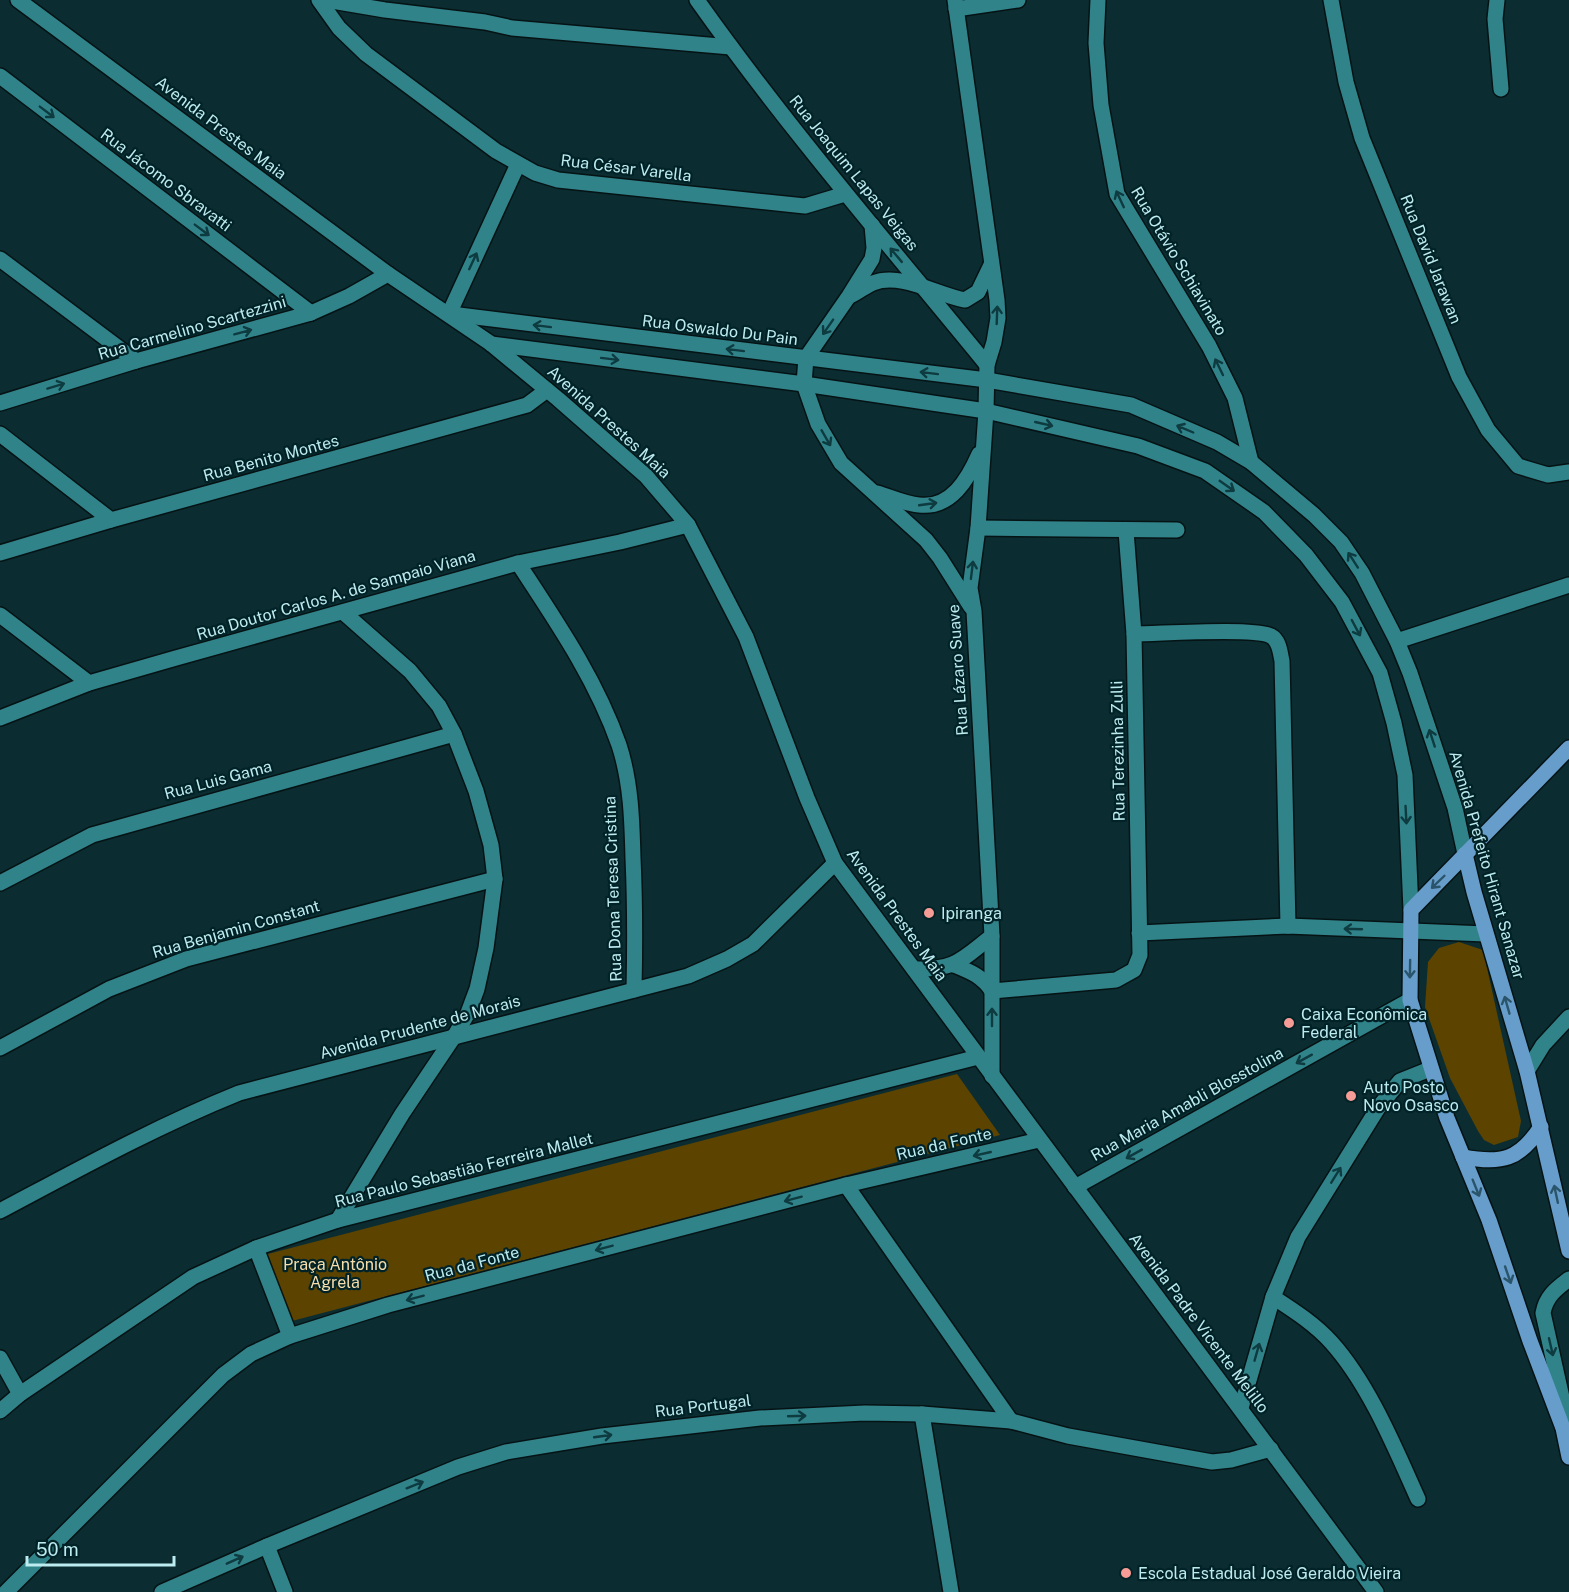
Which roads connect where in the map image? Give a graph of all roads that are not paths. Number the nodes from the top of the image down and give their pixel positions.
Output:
1 (18, 0) edge
2 (319, 0) edge
3 (326, 0) edge
4 (697, 0) edge
5 (1018, 0) edge
6 (1098, 0) edge
7 (1331, 0) edge
8 (1497, 0) edge
9 (955, 4) edge
10 (731, 47) junction
11 (0, 76) edge
12 (1501, 89) dead end
13 (518, 164) junction
14 (845, 194) junction
15 (872, 225) junction
16 (0, 259) edge
17 (991, 264) junction
18 (388, 274) junction
19 (921, 285) junction
20 (849, 296) junction
21 (311, 313) junction
22 (449, 314) junction
23 (490, 343) junction
24 (806, 358) junction
25 (136, 361) junction
26 (987, 373) junction
27 (804, 384) junction
28 (547, 390) junction
29 (0, 403) edge
30 (986, 411) junction
31 (0, 434) edge
32 (984, 444) junction
33 (1251, 462) junction
34 (1569, 472) edge
35 (872, 491) junction
36 (111, 520) junction
37 (688, 525) junction
38 (978, 528) junction
39 (1177, 530) dead end
40 (1126, 531) junction
41 (0, 554) edge
42 (518, 563) junction
43 (1569, 585) edge
44 (974, 611) junction
45 (343, 612) junction
46 (0, 615) edge
47 (1134, 634) junction
48 (1397, 641) junction
49 (89, 683) junction
50 (0, 718) edge
51 (454, 734) junction
52 (1569, 748) edge
53 (1465, 854) junction
54 (835, 863) junction
55 (495, 879) junction
56 (0, 883) edge
57 (1411, 910) junction
58 (1288, 926) junction
59 (1411, 932) junction
60 (1138, 933) junction
61 (1486, 934) junction
62 (992, 936) junction
63 (954, 965) junction
64 (914, 969) junction
65 (634, 990) junction
66 (992, 991) junction
67 (1410, 1000) junction
68 (1569, 1017) edge
69 (456, 1035) junction
70 (0, 1048) edge
71 (978, 1057) junction
72 (1430, 1069) junction
73 (1527, 1071) junction
74 (992, 1076) junction
75 (1541, 1127) junction
76 (1040, 1140) junction
77 (1463, 1157) junction
78 (846, 1185) junction
79 (1076, 1187) junction
80 (0, 1211) edge
81 (338, 1220) junction
82 (256, 1248) junction
83 (1569, 1251) edge
84 (1569, 1279) edge
85 (1273, 1297) junction
86 (290, 1335) junction
87 (0, 1358) edge
88 (20, 1394) junction
89 (1241, 1408) junction
90 (0, 1411) edge
91 (921, 1414) junction
92 (1011, 1421) junction
93 (1563, 1428) junction
94 (1270, 1449) junction
95 (1569, 1457) edge
96 (1418, 1499) dead end
97 (267, 1546) junction
98 (6, 1592) edge
99 (162, 1592) edge
100 (285, 1592) edge
101 (951, 1592) edge
102 (1376, 1592) edge

1 - 18 street, Avenida Prestes Maia
2 - 13 street, Rua César Varella
3 - 10 street
4 - 10 street, Rua Joaquim Lapas Veigas
5 - 9 street
33 -> 6 street, Rua Otávio Schiavinato
7 - 34 street, Rua David Jarawan
8 - 12 street
9 - 17 street, Rua Lázaro Suave
10 - 14 street, Rua Joaquim Lapas Veigas
11 -> 21 street, Rua Jácomo Sbravatti
13 - 14 street, Rua César Varella
22 -> 13 street
14 - 15 street, Rua Joaquim Lapas Veigas
19 -> 15 street, Rua Joaquim Lapas Veigas
15 - 20 street
16 - 25 street
17 - 19 street
26 -> 17 street, Rua Lázaro Suave
18 - 21 street, Rua Carmelino Scartezzini
18 - 22 street, Avenida Prestes Maia
19 - 20 street
19 - 26 street, Rua Joaquim Lapas Veigas
20 -> 24 street
25 -> 21 street, Rua Carmelino Scartezzini
22 - 23 street, Avenida Prestes Maia
24 -> 22 street, Rua Oswaldo Du Pain
23 -> 27 street
23 - 28 street, Avenida Prestes Maia
26 -> 24 street, Rua Oswaldo Du Pain
24 - 27 street
29 -> 25 street, Rua Carmelino Scartezzini
26 - 30 street, Rua Lázaro Suave
33 -> 26 street, Avenida Prefeito Hirant Sanazar
27 - 30 street
27 -> 35 street
28 - 36 street, Rua Benito Montes
28 - 37 street, Avenida Prestes Maia
30 - 32 street, Rua Lázaro Suave
30 -> 57 street
31 - 36 street
35 -> 32 street
32 - 38 street, Rua Lázaro Suave
48 -> 33 street, Avenida Prefeito Hirant Sanazar
35 - 44 street
36 - 41 street, Rua Benito Montes
37 - 42 street, Rua Doutor Carlos A. de Sampaio Viana
37 - 54 street, Avenida Prestes Maia
38 - 40 street
44 -> 38 street, Rua Lázaro Suave
39 - 40 street
40 - 47 street, Rua Terezinha Zulli
42 - 45 street, Rua Doutor Carlos A. de Sampaio Viana
42 - 65 street, Rua Dona Teresa Cristina
43 - 48 street
44 - 62 street, Rua Lázaro Suave
45 - 49 street, Rua Doutor Carlos A. de Sampaio Viana
45 - 51 street
46 - 49 street
47 - 58 street
47 - 60 street, Rua Terezinha Zulli
53 -> 48 street, Avenida Prefeito Hirant Sanazar
49 - 50 street, Rua Doutor Carlos A. de Sampaio Viana
51 - 55 street
51 - 56 street, Rua Luis Gama
52 - 53 main road
53 -> 57 main road
53 - 61 main road, Avenida Prefeito Hirant Sanazar
54 - 64 street, Avenida Prestes Maia
54 - 65 street, Avenida Prudente de Morais
55 - 69 street
55 - 70 street, Rua Benjamin Constant
57 - 59 main road
59 -> 58 street
58 - 60 street
59 - 61 street
59 -> 67 main road
60 - 66 street, Rua Terezinha Zulli
73 -> 61 main road, Avenida Prefeito Hirant Sanazar
62 - 63 street
62 - 66 street, Rua Lázaro Suave
63 - 64 street
63 - 66 street
64 - 71 street, Avenida Prestes Maia
65 - 69 street, Avenida Prudente de Morais
74 -> 66 street, Rua Lázaro Suave
67 - 72 main road
67 -> 79 street, Rua Maria Amabli Blosstolina
68 - 73 street
69 - 80 street, Avenida Prudente de Morais
69 - 81 street
71 - 74 street, Avenida Prestes Maia
71 - 81 street, Rua Paulo Sebastião Ferreira Mallet
72 - 77 main road
85 -> 72 street
73 - 75 main road, Avenida Prefeito Hirant Sanazar
74 - 76 street, Avenida Padre Vicente Melillo
75 - 77 main road
83 -> 75 main road, Avenida Prefeito Hirant Sanazar
76 -> 78 street, Rua da Fonte
76 - 79 street, Avenida Padre Vicente Melillo
77 -> 93 main road
78 -> 86 street, Rua da Fonte
78 - 92 street
79 - 89 street, Avenida Padre Vicente Melillo
81 - 82 street, Rua Paulo Sebastião Ferreira Mallet
82 - 86 street
82 - 88 street, Rua Paulo Sebastião Ferreira Mallet
84 -> 93 street
89 -> 85 street
85 - 96 street
86 - 98 street, Rua da Fonte
87 - 88 street
88 - 90 street, Rua Paulo Sebastião Ferreira Mallet
89 - 94 street, Avenida Padre Vicente Melillo
91 - 92 street, Rua Portugal
97 -> 91 street, Rua Portugal
91 - 101 street
92 - 94 street, Rua Portugal
93 - 95 main road
94 - 102 street, Avenida Padre Vicente Melillo
99 -> 97 street, Rua Portugal
97 - 100 street

